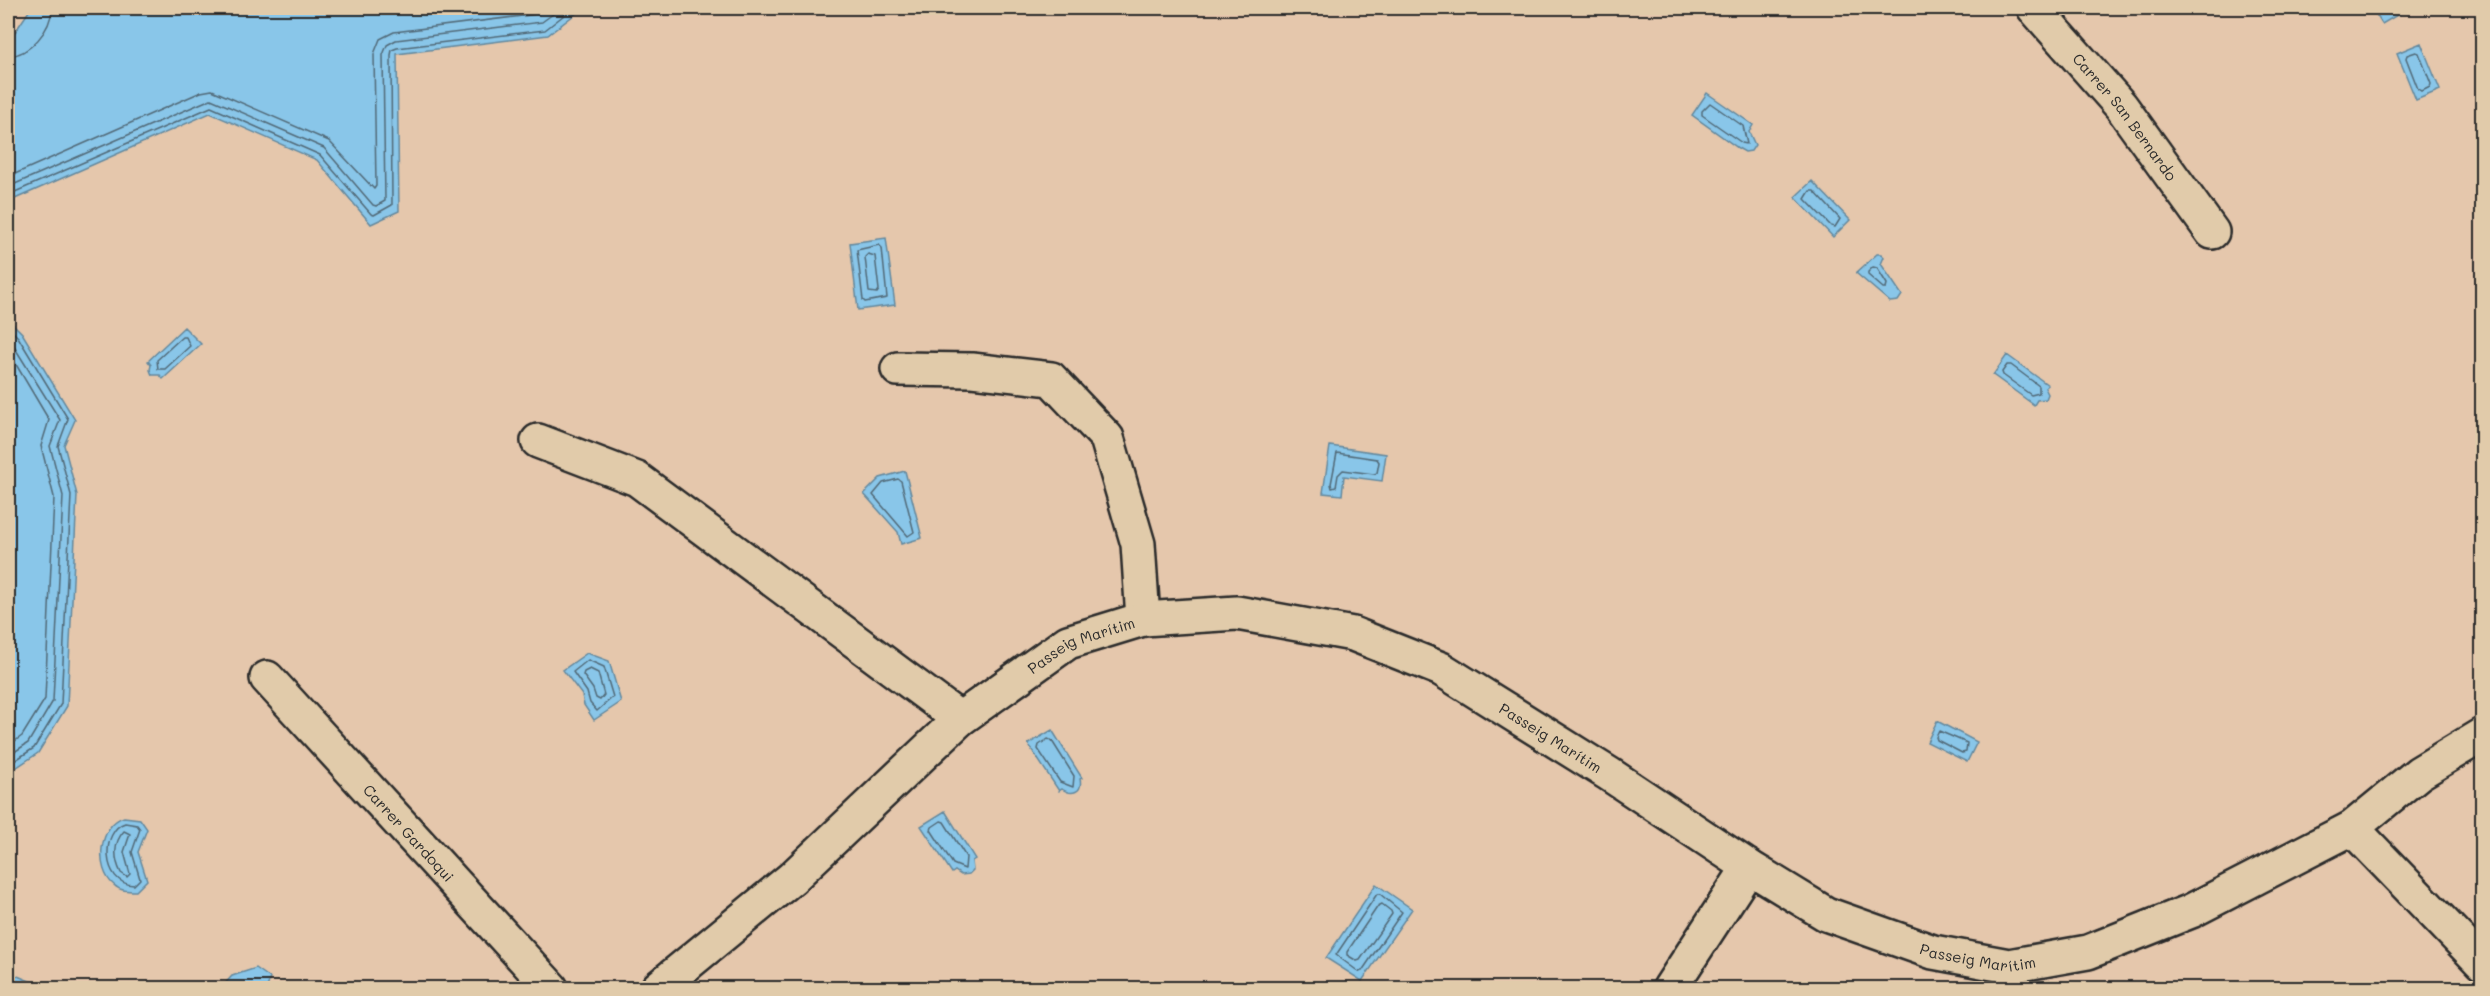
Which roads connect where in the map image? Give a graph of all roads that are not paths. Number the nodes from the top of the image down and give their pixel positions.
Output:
1 (2034, 8) edge
2 (2212, 232) dead end
3 (898, 369) dead end
4 (538, 441) dead end
5 (1143, 619) junction
6 (267, 678) dead end
7 (960, 718) junction
8 (2482, 735) edge
9 (2352, 828) junction
10 (1749, 867) junction
11 (2482, 963) edge
12 (551, 988) edge
13 (658, 988) edge
14 (1670, 988) edge

1 - 2 street, Carrer San Bernardo
3 - 5 street
4 - 7 street
5 - 7 street, Passeig Marítim
5 - 10 street, Passeig Marítim
6 - 12 street, Carrer Gardoqui
7 - 13 street, Passeig Marítim
8 - 9 street, Passeig Marítim
9 - 10 street, Passeig Marítim
9 - 11 street
10 - 14 street

